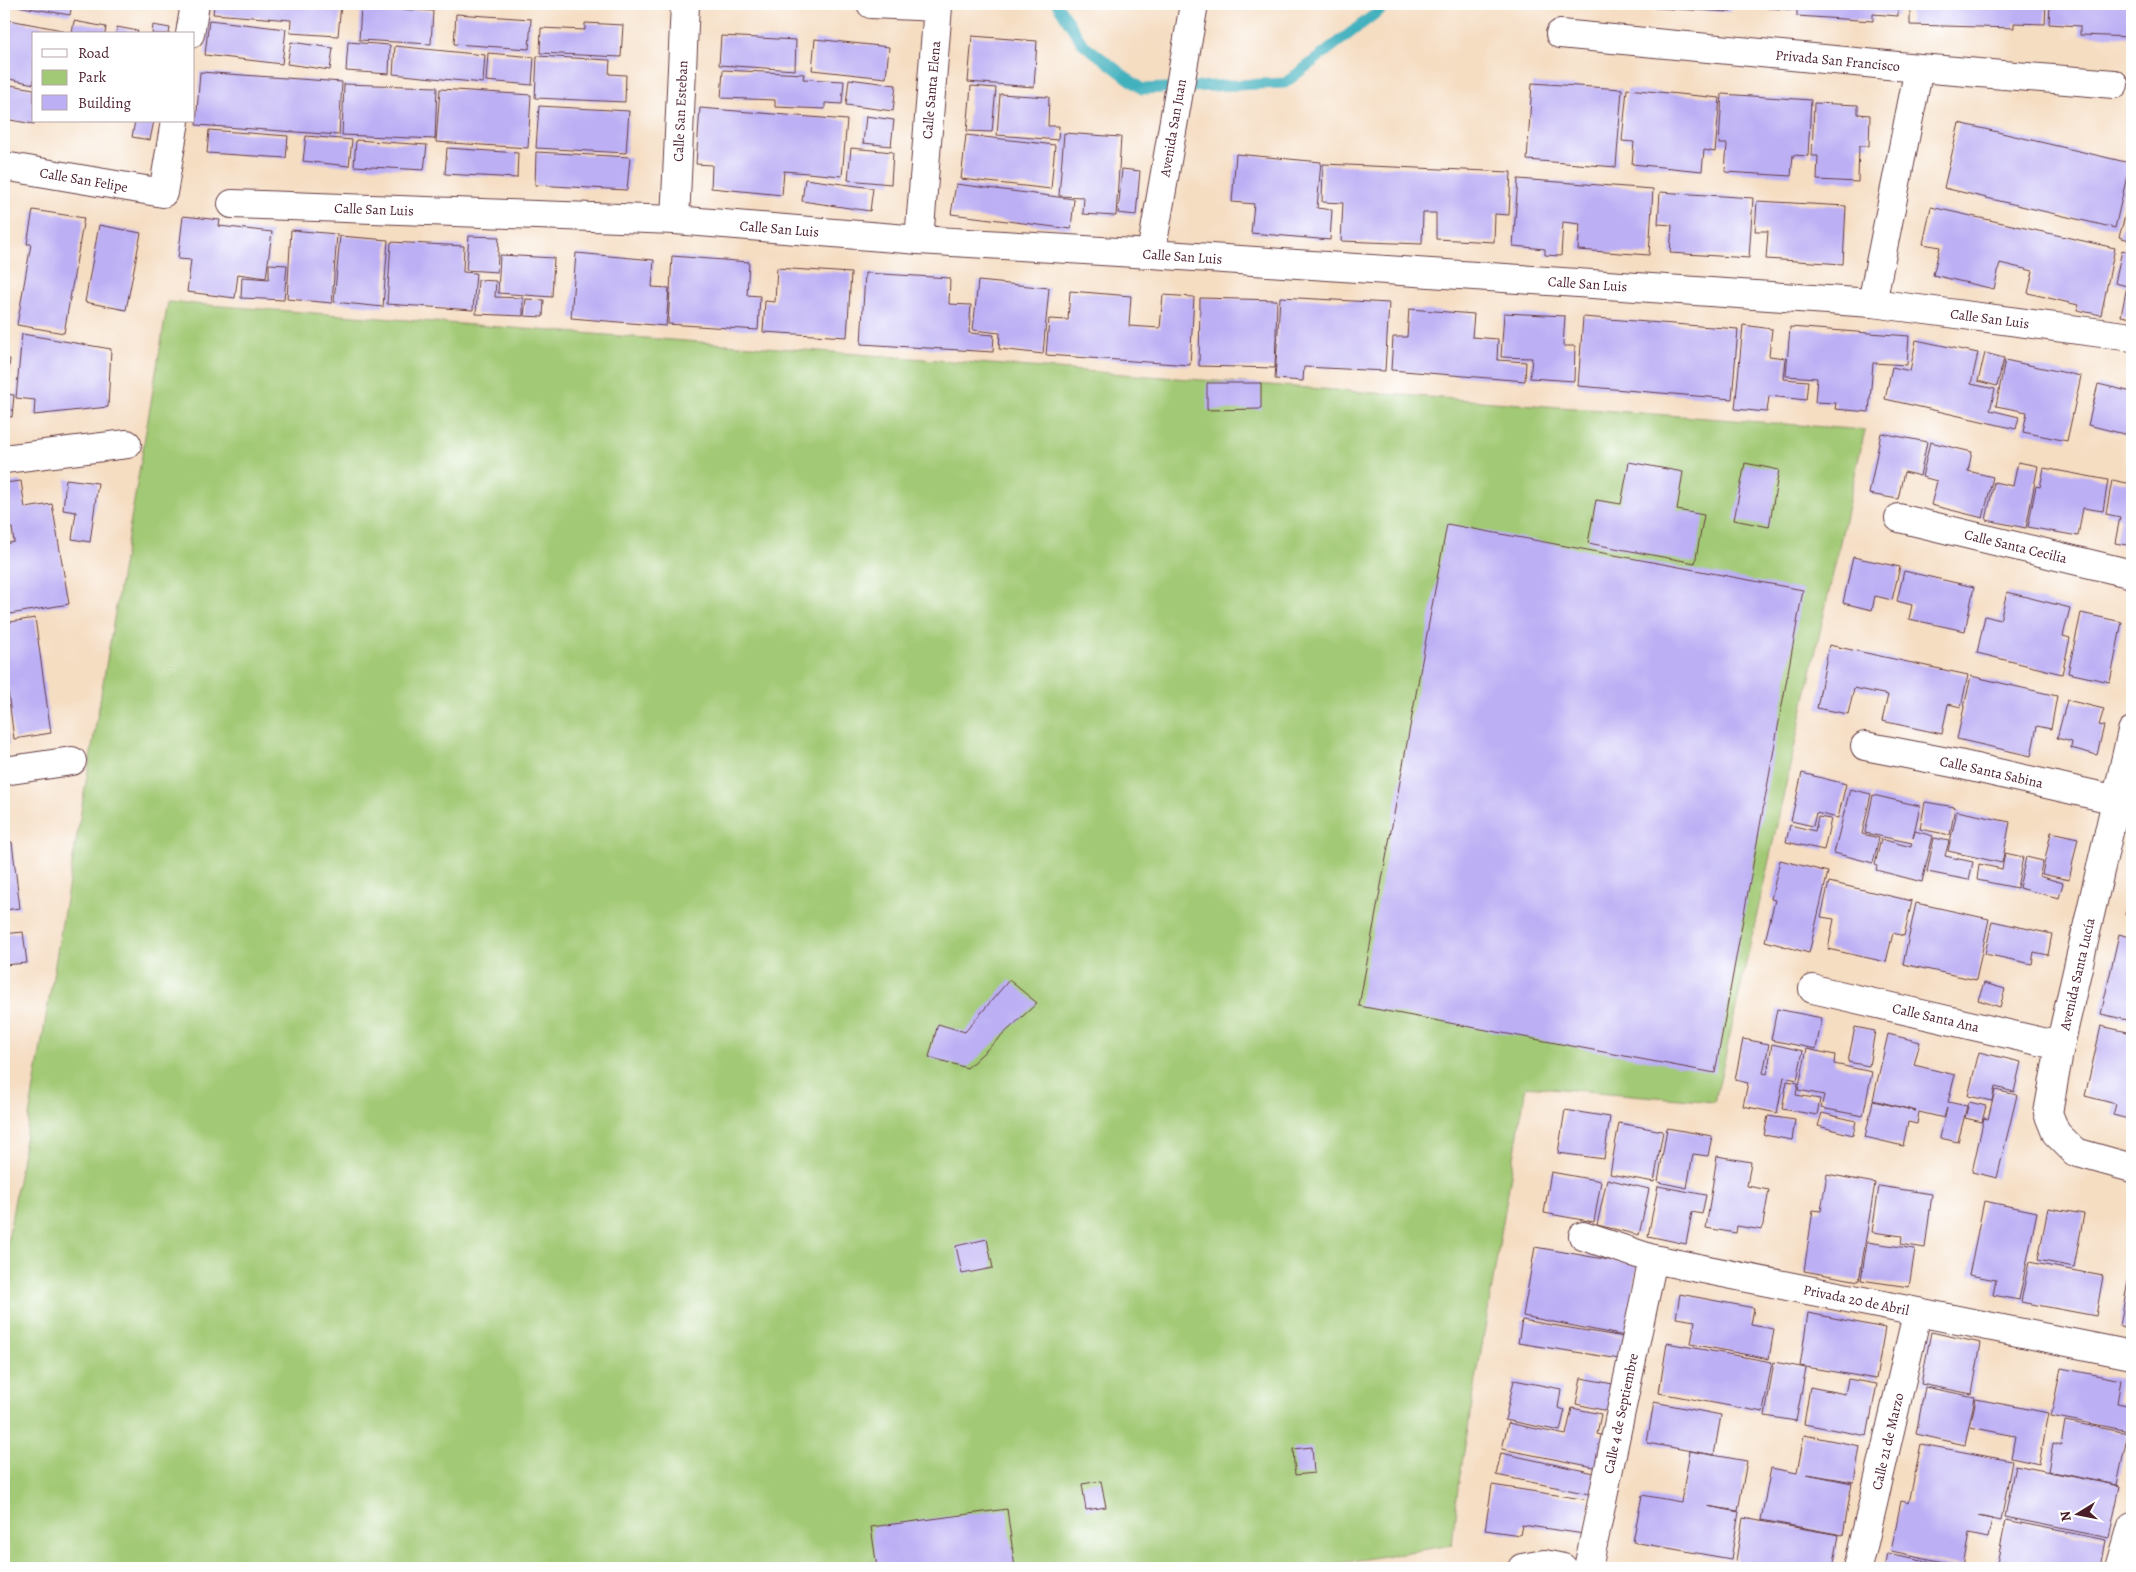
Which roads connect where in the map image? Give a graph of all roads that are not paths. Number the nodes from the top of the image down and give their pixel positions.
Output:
1 (195, 4) edge
2 (685, 4) edge
3 (871, 4) edge
4 (1193, 8) edge
5 (190, 32) edge
6 (1560, 34) dead end
7 (1919, 68) junction
8 (2114, 84) dead end
9 (175, 122) edge
10 (4, 166) edge
11 (232, 204) dead end
12 (674, 220) junction
13 (919, 240) junction
14 (1151, 254) junction
15 (1872, 304) junction
16 (2132, 337) edge
17 (127, 444) dead end
18 (4, 459) edge
19 (1899, 518) dead end
20 (2132, 574) edge
21 (2132, 731) edge
22 (1865, 746) dead end
23 (72, 761) dead end
24 (4, 771) edge
25 (2117, 800) junction
26 (1813, 989) dead end
27 (2060, 1046) junction
28 (2132, 1168) edge
29 (1583, 1236) dead end
30 (1653, 1260) junction
31 (1917, 1314) junction
32 (2132, 1356) edge
33 (2132, 1526) edge
34 (1522, 1568) edge
35 (1563, 1568) edge
36 (1588, 1568) edge
37 (1858, 1568) edge
38 (2120, 1568) edge

1 - 5 street
2 - 12 street, Calle San Esteban
3 - 13 street, Calle Santa Elena
4 - 14 street, Avenida San Juan
6 - 7 street, Privada San Francisco
7 - 8 street, Privada San Francisco
7 - 15 street
9 - 10 street, Calle San Felipe
11 - 12 street, Calle San Luis
12 - 13 street, Calle San Luis
13 - 14 street, Calle San Luis
14 - 15 street, Calle San Luis
15 - 16 street, Calle San Luis
17 - 18 street
19 - 20 street, Calle Santa Cecilia
21 - 25 street, Avenida Santa Lucía
22 - 25 street, Calle Santa Sabina
23 - 24 street
25 - 27 street, Avenida Santa Lucía
26 - 27 street, Calle Santa Ana
27 - 28 street, Avenida Santa Lucía
29 - 30 street, Privada 20 de Abril
30 - 31 street, Privada 20 de Abril
30 - 36 street, Calle 4 de Septiembre
31 - 32 street, Privada 20 de Abril
31 - 37 street, Calle 21 de Marzo
33 - 38 street
34 - 35 street

